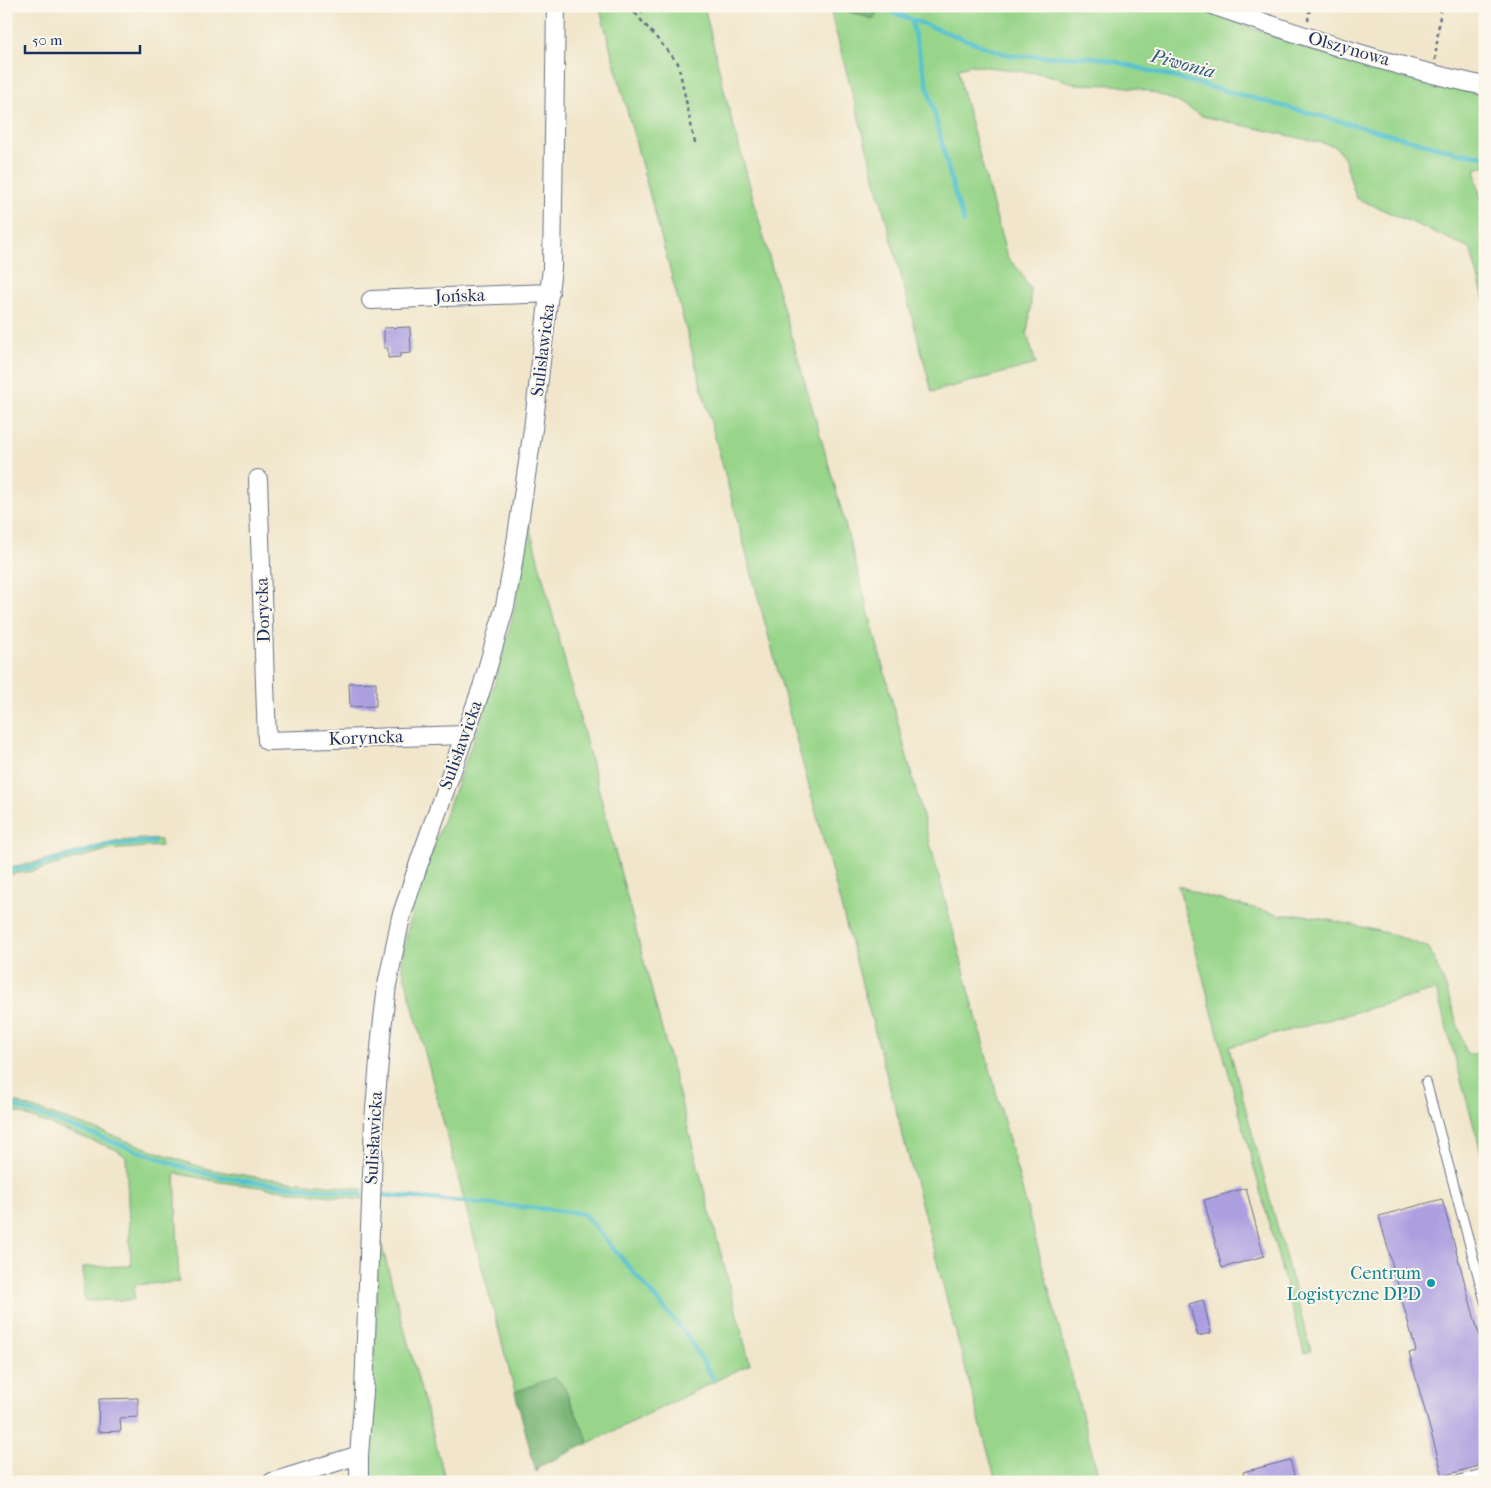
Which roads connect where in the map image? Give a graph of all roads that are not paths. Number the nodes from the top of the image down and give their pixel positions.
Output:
1 (556, 6) edge
2 (1215, 6) edge
3 (1485, 86) edge
4 (550, 293) junction
5 (371, 300) dead end
6 (258, 479) dead end
7 (466, 735) junction
8 (267, 741) joint
9 (1426, 1082) dead end
10 (1485, 1301) edge
11 (359, 1455) junction
12 (1485, 1473) edge
13 (272, 1482) edge
14 (359, 1482) edge
15 (1453, 1482) edge

1 - 4 street, Sulisławicka
2 - 3 street, Olszynowa
4 - 5 street, Jońska
4 - 7 street, Sulisławicka
6 - 8 street, Dorycka
7 - 8 street, Koryncka
7 - 11 street, Sulisławicka
9 - 10 lane
11 - 13 street
11 - 14 street, Sulisławicka
12 - 15 lane

